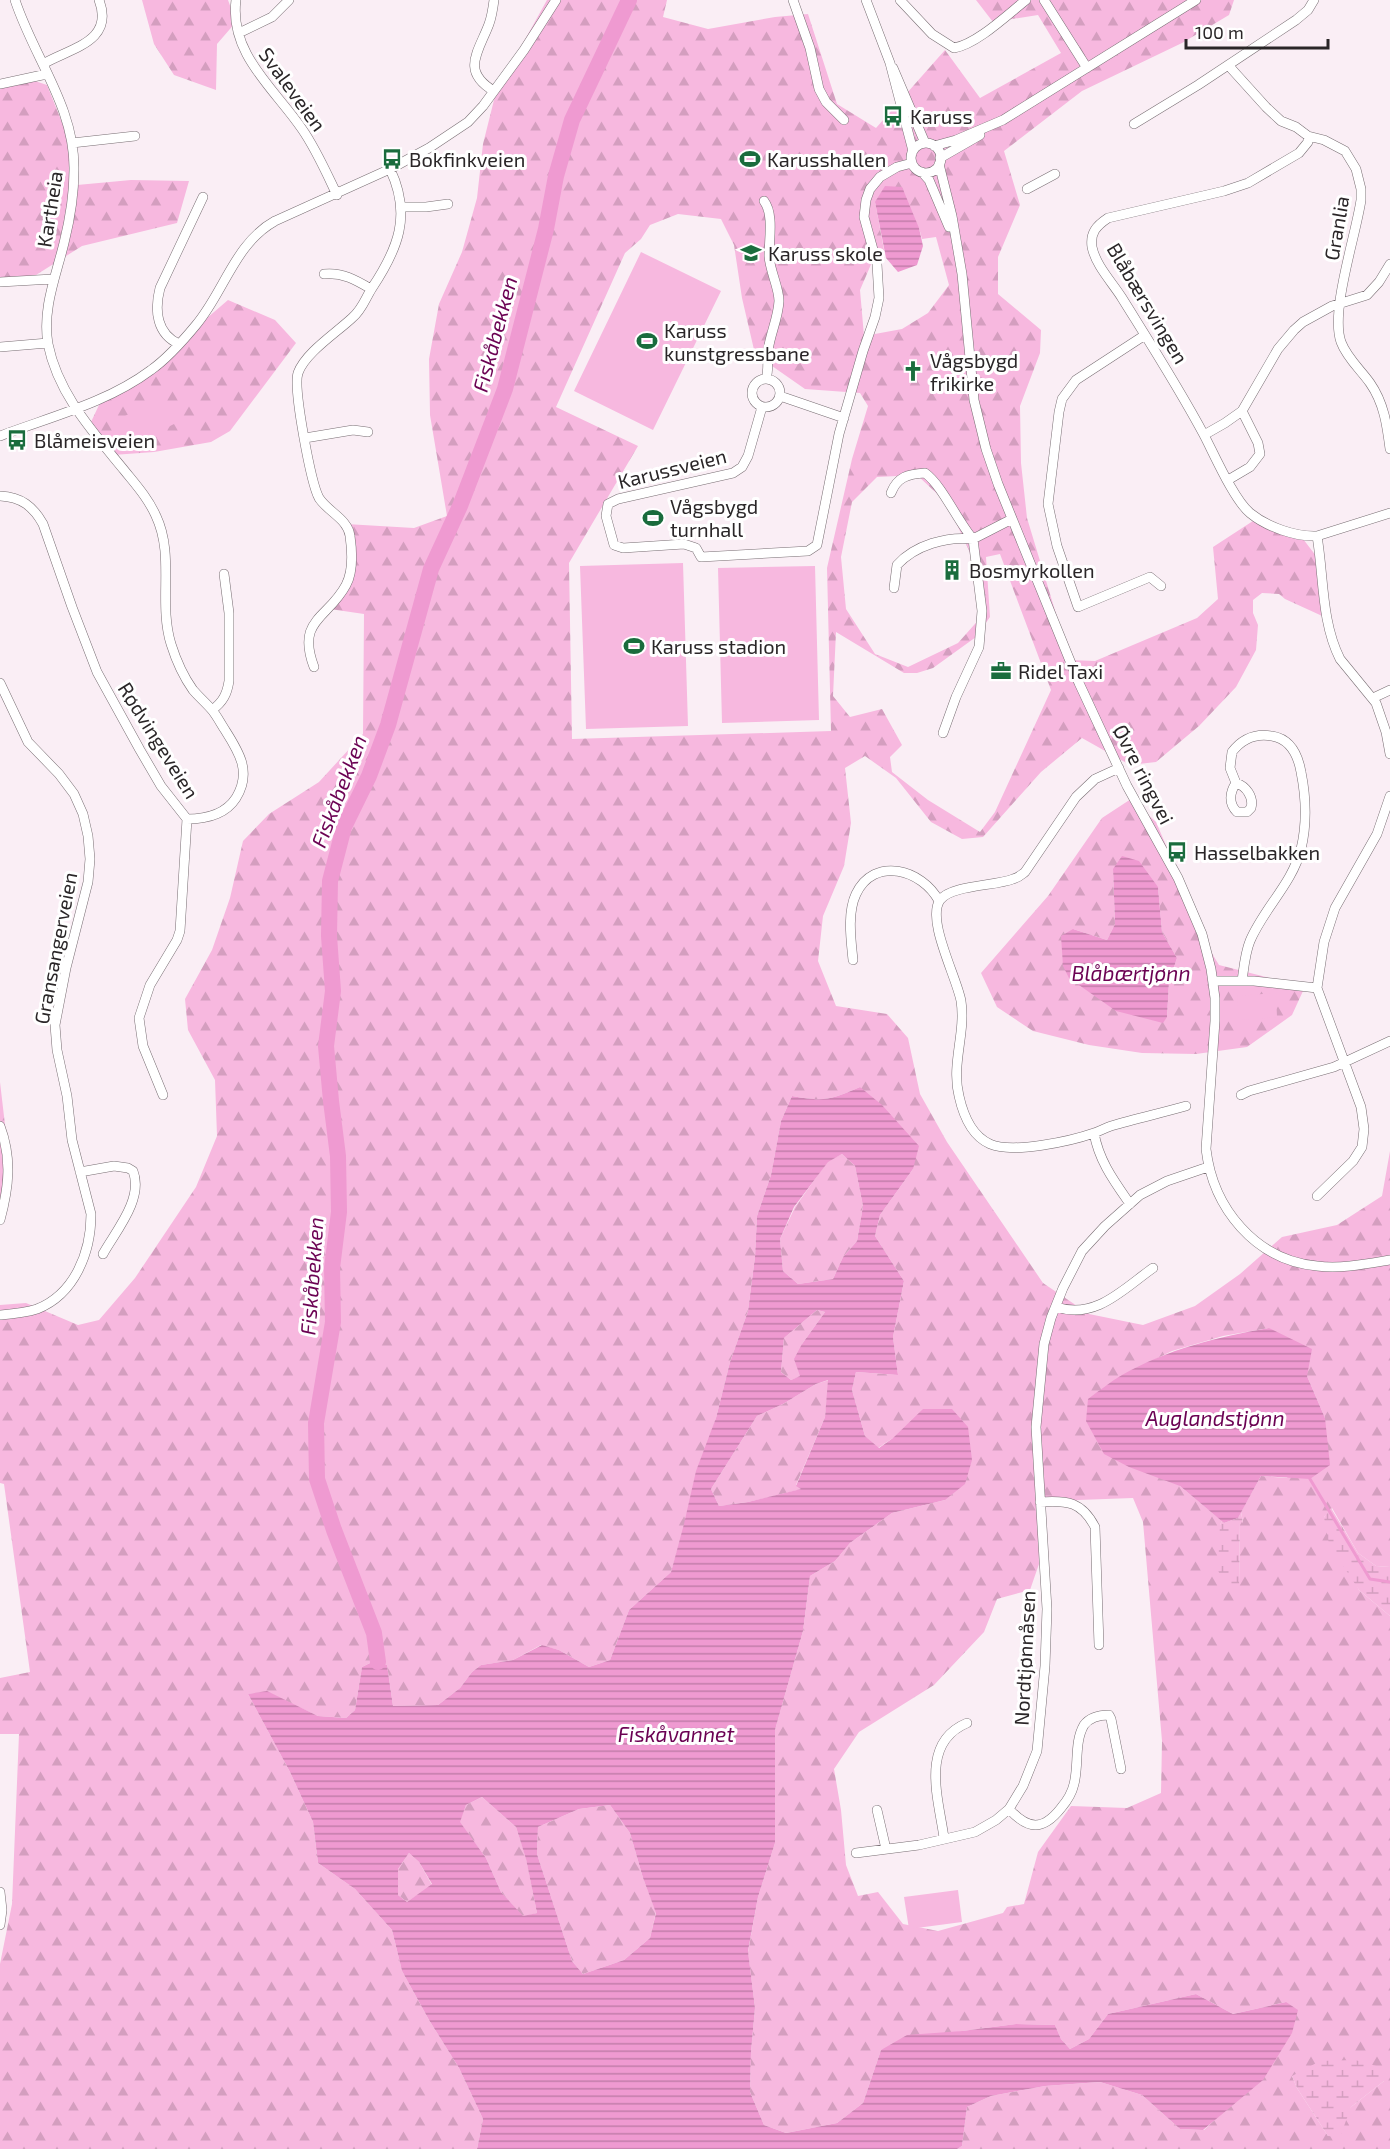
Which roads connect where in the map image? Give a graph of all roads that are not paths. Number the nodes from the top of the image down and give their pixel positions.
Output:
1 (15, 0) edge
2 (99, 0) edge
3 (236, 0) edge
4 (289, 0) edge
5 (494, 0) edge
6 (556, 0) edge
7 (793, 0) edge
8 (866, 0) edge
9 (900, 0) edge
10 (1026, 0) edge
11 (1044, 0) edge
12 (1196, 0) edge
13 (1314, 0) edge
14 (238, 33) junction
15 (890, 63) junction
16 (43, 64) junction
17 (1228, 65) junction
18 (1087, 68) junction
19 (47, 74) junction
20 (0, 84) edge
21 (494, 91) junction
22 (844, 120) dead end
23 (996, 124) junction
24 (1134, 124) dead end
25 (135, 136) dead end
26 (1308, 136) junction
27 (72, 143) junction
28 (929, 145) junction
29 (913, 151) junction
30 (940, 161) junction
31 (912, 163) junction
32 (390, 170) junction
33 (922, 172) junction
34 (1055, 174) dead end
35 (1027, 189) dead end
36 (337, 195) junction
37 (203, 197) dead end
38 (764, 201) dead end
39 (448, 204) dead end
40 (402, 207) junction
41 (957, 252) junction
42 (1390, 264) edge
43 (324, 274) dead end
44 (53, 279) junction
45 (0, 282) edge
46 (371, 289) junction
47 (1340, 303) junction
48 (1145, 335) junction
49 (48, 343) junction
50 (180, 344) junction
51 (0, 347) edge
52 (766, 379) junction
53 (780, 396) junction
54 (1386, 401) edge
55 (762, 407) junction
56 (75, 408) junction
57 (1242, 411) junction
58 (844, 418) junction
59 (368, 432) dead end
60 (1204, 435) junction
61 (0, 436) edge
62 (305, 438) junction
63 (1390, 449) edge
64 (1228, 480) junction
65 (891, 493) dead end
66 (0, 496) edge
67 (1390, 513) edge
68 (1012, 519) junction
69 (1317, 536) junction
70 (973, 540) junction
71 (224, 574) dead end
72 (1161, 586) dead end
73 (894, 588) dead end
74 (314, 667) dead end
75 (0, 683) edge
76 (1390, 690) edge
77 (1373, 698) junction
78 (212, 710) junction
79 (943, 733) dead end
80 (1390, 754) edge
81 (1119, 768) junction
82 (1236, 783) dead end
83 (1390, 796) edge
84 (187, 819) junction
85 (939, 901) junction
86 (853, 960) dead end
87 (1213, 981) junction
88 (1242, 981) junction
89 (1317, 988) junction
90 (1390, 1041) edge
91 (1344, 1063) junction
92 (163, 1095) dead end
93 (1241, 1095) dead end
94 (1186, 1106) dead end
95 (0, 1126) edge
96 (1094, 1133) junction
97 (1208, 1167) junction
98 (80, 1172) junction
99 (1317, 1196) dead end
100 (1130, 1204) junction
101 (0, 1220) edge
102 (103, 1254) dead end
103 (1390, 1260) edge
104 (1154, 1268) dead end
105 (1056, 1307) junction
106 (0, 1315) edge
107 (1040, 1502) junction
108 (1099, 1645) dead end
109 (967, 1723) dead end
110 (1121, 1769) dead end
111 (877, 1809) dead end
112 (1009, 1809) junction
113 (944, 1838) junction
114 (886, 1849) junction
115 (856, 1853) dead end
116 (0, 1892) edge
117 (0, 1925) edge

1 - 16 street, Kartheia
2 - 16 street
3 - 14 street, Svaleveien
4 - 14 street
5 - 21 street
6 - 21 street
7 - 22 street
8 - 15 street
9 - 10 street
11 - 18 street
12 - 18 street
13 - 17 street
14 - 36 street, Svaleveien
15 - 28 street
15 - 29 street
16 - 19 street, Kartheia
17 - 24 street
17 - 26 street, Granlia
18 - 23 street
19 - 20 street
19 - 27 street, Kartheia
21 - 32 street
23 - 28 street
23 - 30 street
25 - 27 street
26 - 47 street, Granlia
26 - 48 street, Blåbærsvingen
27 - 44 street, Kartheia
28 - 29 street
28 - 30 street
29 - 31 street
30 - 33 street
30 - 41 street, Øvre ringvei
31 - 33 street
31 - 58 street, Karussveien
32 - 36 street
32 - 40 street
33 - 41 street, Øvre ringvei
34 - 35 street
36 - 50 street
37 - 50 street
38 - 52 street
39 - 40 street
40 - 46 street
41 - 68 street, Øvre ringvei
42 - 47 street
43 - 46 street
44 - 45 street
44 - 49 street, Kartheia
46 - 62 street
47 - 54 street, Granlia
47 - 57 street
48 - 60 street, Blåbærsvingen
48 - 72 street
49 - 51 street
49 - 56 street, Kartheia
50 - 56 street
52 - 53 street
52 - 55 street
53 - 55 street
53 - 58 street
54 - 63 street, Granlia
55 - 58 street, Karussveien
56 - 61 street
56 - 78 street
57 - 60 street
57 - 64 street
59 - 62 street
60 - 64 street, Blåbærsvingen
62 - 74 street
64 - 69 street, Blåbærsvingen
65 - 70 street
66 - 84 street, Rødvingeveien
67 - 69 street, Blåbærsvingen
68 - 70 street
68 - 81 street, Øvre ringvei
69 - 77 street
70 - 73 street
70 - 79 street
71 - 78 street
75 - 98 street, Gransangerveien
76 - 77 street
77 - 80 street
78 - 84 street
81 - 85 street
81 - 87 street, Øvre ringvei
82 - 88 street
83 - 89 street
84 - 92 street, Rødvingeveien
85 - 86 street
85 - 96 street
87 - 88 street
87 - 97 street, Øvre ringvei
88 - 89 street
89 - 91 street
90 - 91 street
91 - 93 street
91 - 99 street
94 - 96 street
95 - 101 street
96 - 100 street
97 - 100 street, Nordtjønnåsen
97 - 103 street, Øvre ringvei
98 - 102 street
98 - 106 street, Gransangerveien
100 - 105 street, Nordtjønnåsen
104 - 105 street
105 - 107 street, Nordtjønnåsen
107 - 108 street
107 - 112 street, Nordtjønnåsen
109 - 113 street
110 - 112 street
111 - 114 street
112 - 113 street, Nordtjønnåsen
113 - 114 street, Nordtjønnåsen
114 - 115 street, Nordtjønnåsen
116 - 117 street

